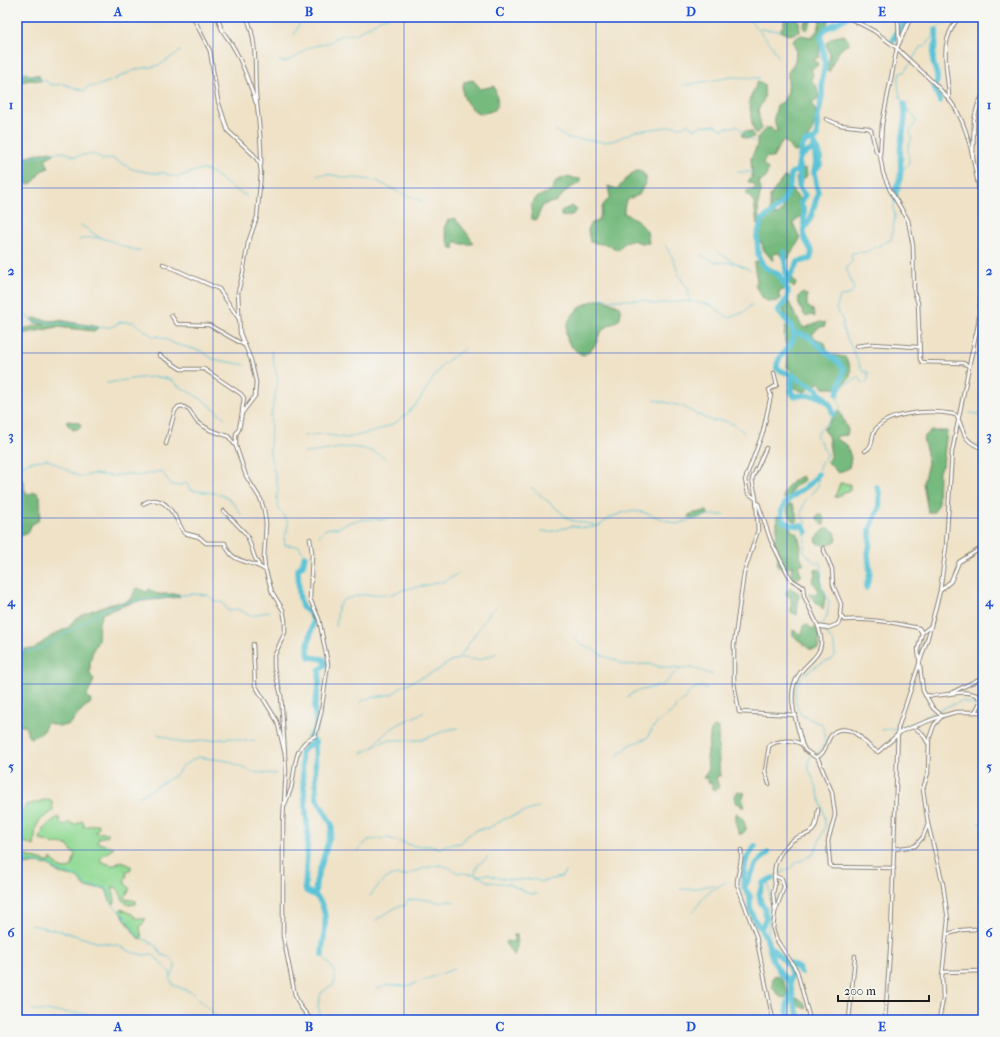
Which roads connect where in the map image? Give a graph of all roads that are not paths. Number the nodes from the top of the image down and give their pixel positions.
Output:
1 (193, 17) edge
2 (218, 17) edge
3 (247, 17) edge
4 (848, 17) edge
5 (898, 17) edge
6 (911, 17) edge
7 (959, 17) edge
8 (899, 44) junction
9 (897, 48) junction
10 (983, 94) edge
11 (948, 99) junction
12 (983, 100) edge
13 (978, 104) junction
14 (258, 109) junction
15 (826, 119) dead end
16 (880, 155) junction
17 (972, 159) junction
18 (261, 173) junction
19 (983, 214) edge
20 (163, 264) dead end
21 (983, 276) edge
22 (171, 315) dead end
23 (239, 320) junction
24 (244, 345) junction
25 (856, 346) dead end
26 (918, 347) junction
27 (159, 355) dead end
28 (969, 366) junction
29 (774, 373) dead end
30 (242, 413) junction
31 (958, 417) junction
32 (166, 444) dead end
33 (236, 446) junction
34 (766, 448) dead end
35 (983, 449) edge
36 (865, 451) dead end
37 (756, 498) junction
38 (143, 504) dead end
39 (224, 511) dead end
40 (310, 539) dead end
41 (823, 548) dead end
42 (983, 548) edge
43 (260, 566) junction
44 (266, 570) junction
45 (940, 591) junction
46 (842, 617) junction
47 (818, 626) junction
48 (931, 626) junction
49 (922, 633) junction
50 (253, 644) dead end
51 (920, 661) junction
52 (983, 676) edge
53 (950, 693) junction
54 (925, 695) junction
55 (983, 697) edge
56 (980, 703) junction
57 (975, 712) junction
58 (983, 712) edge
59 (796, 715) junction
60 (941, 716) junction
61 (912, 727) junction
62 (897, 736) junction
63 (802, 744) junction
64 (929, 746) junction
65 (286, 754) junction
66 (816, 757) junction
67 (769, 784) dead end
68 (283, 808) junction
69 (818, 809) dead end
70 (928, 824) junction
71 (894, 849) junction
72 (741, 850) dead end
73 (894, 868) junction
74 (774, 875) junction
75 (775, 912) junction
76 (975, 930) dead end
77 (947, 934) junction
78 (854, 956) dead end
79 (983, 971) edge
80 (943, 972) junction
81 (311, 1020) edge
82 (773, 1020) edge
83 (810, 1020) edge
84 (849, 1020) edge
85 (885, 1020) edge
86 (939, 1020) edge

1 - 18 street
2 - 14 street
3 - 14 street
4 - 9 street
5 - 8 street
6 - 8 street
7 - 11 street
8 - 9 street
9 - 11 street
9 - 16 street
10 - 13 street
11 - 17 street
12 - 13 street
13 - 17 street
14 - 18 street
15 - 16 street
16 - 26 street
17 - 19 street
18 - 23 street
20 - 23 street
21 - 28 street
22 - 24 street
23 - 24 street
24 - 30 street
25 - 26 street
26 - 28 street
27 - 30 street
28 - 31 street
29 - 37 street
30 - 33 street
31 - 35 street
31 - 36 street
31 - 45 street
32 - 33 street
33 - 44 street
34 - 37 street
37 - 47 street
37 - 59 street
38 - 43 street
39 - 43 street
40 - 68 street
41 - 46 street
42 - 45 street
43 - 44 street
44 - 65 street
45 - 48 street
46 - 47 street
46 - 49 street
47 - 59 street
48 - 49 street
48 - 51 street
49 - 51 street
50 - 65 street
51 - 54 street
51 - 62 street
52 - 53 street
53 - 54 street
53 - 56 street
54 - 60 street
55 - 56 street
56 - 57 street
57 - 58 street
57 - 60 street
59 - 63 street
60 - 61 street
60 - 64 street
61 - 62 street
61 - 64 street
62 - 66 street
62 - 71 street
63 - 66 street
63 - 67 street
64 - 70 street
65 - 68 street
66 - 73 street
68 - 81 street
69 - 74 street
70 - 71 street
70 - 77 street
71 - 73 street
72 - 82 street
73 - 85 street
74 - 75 street
74 - 75 street
75 - 83 street
76 - 77 street
77 - 80 street
78 - 84 street
79 - 80 street
80 - 86 street

